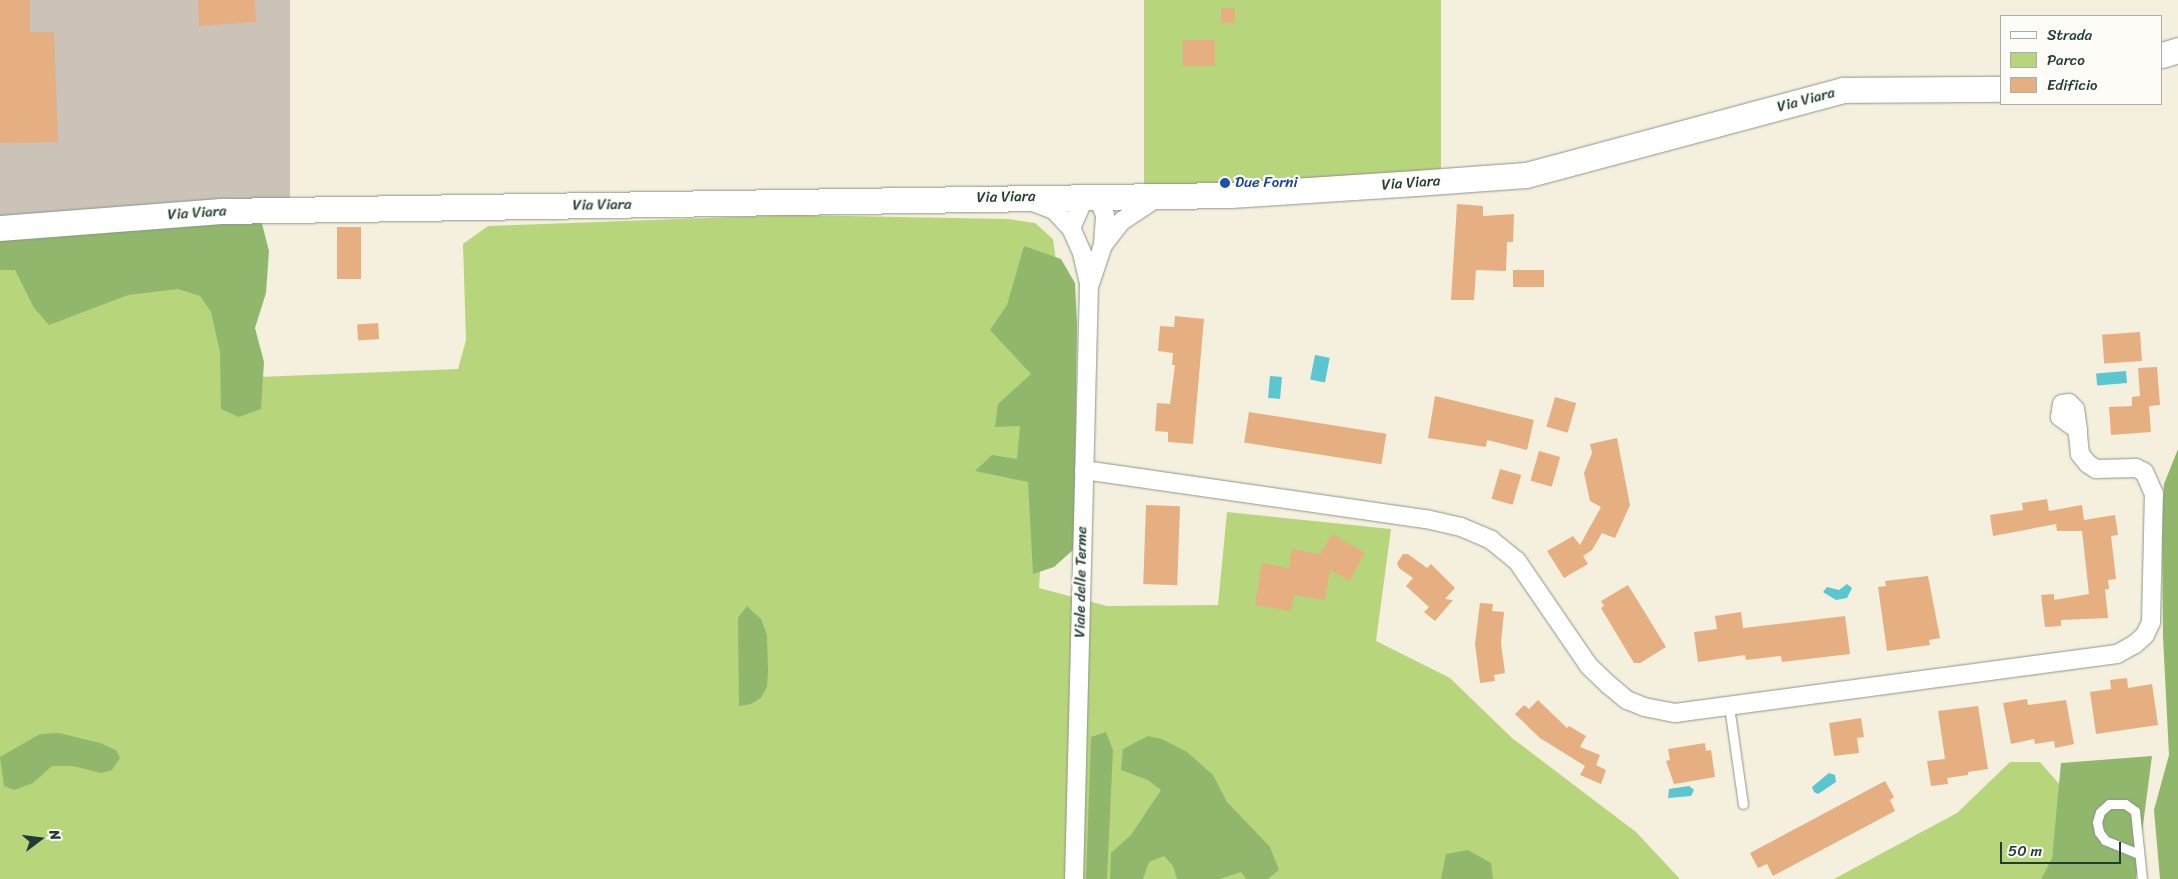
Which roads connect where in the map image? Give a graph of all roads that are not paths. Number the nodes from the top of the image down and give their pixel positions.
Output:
1 (2178, 50) edge
2 (2163, 55) edge
3 (2000, 89) edge
4 (1091, 196) junction
5 (1160, 196) junction
6 (1021, 197) junction
7 (0, 228) edge
8 (1071, 228) junction
9 (1103, 245) junction
10 (1089, 284) junction
11 (2078, 430) dead end
12 (1084, 470) junction
13 (1728, 706) junction
14 (1743, 804) dead end
15 (2139, 854) junction
16 (1074, 879) edge
17 (2142, 879) edge

1 - 2 main road
3 - 5 main road, Via Viara
4 - 5 main road, Via Viara
4 - 6 main road, Via Viara
4 - 8 street
4 - 9 street, Viale delle Terme
5 - 9 street, Viale delle Terme
6 - 7 main road, Via Viara
6 - 8 street, Viale delle Terme
8 - 10 street, Viale delle Terme
9 - 10 street, Viale delle Terme
10 - 12 street, Viale delle Terme
11 - 13 street
12 - 13 street
12 - 16 street, Viale delle Terme
13 - 14 lane
15 - 15 lane
15 - 17 lane

